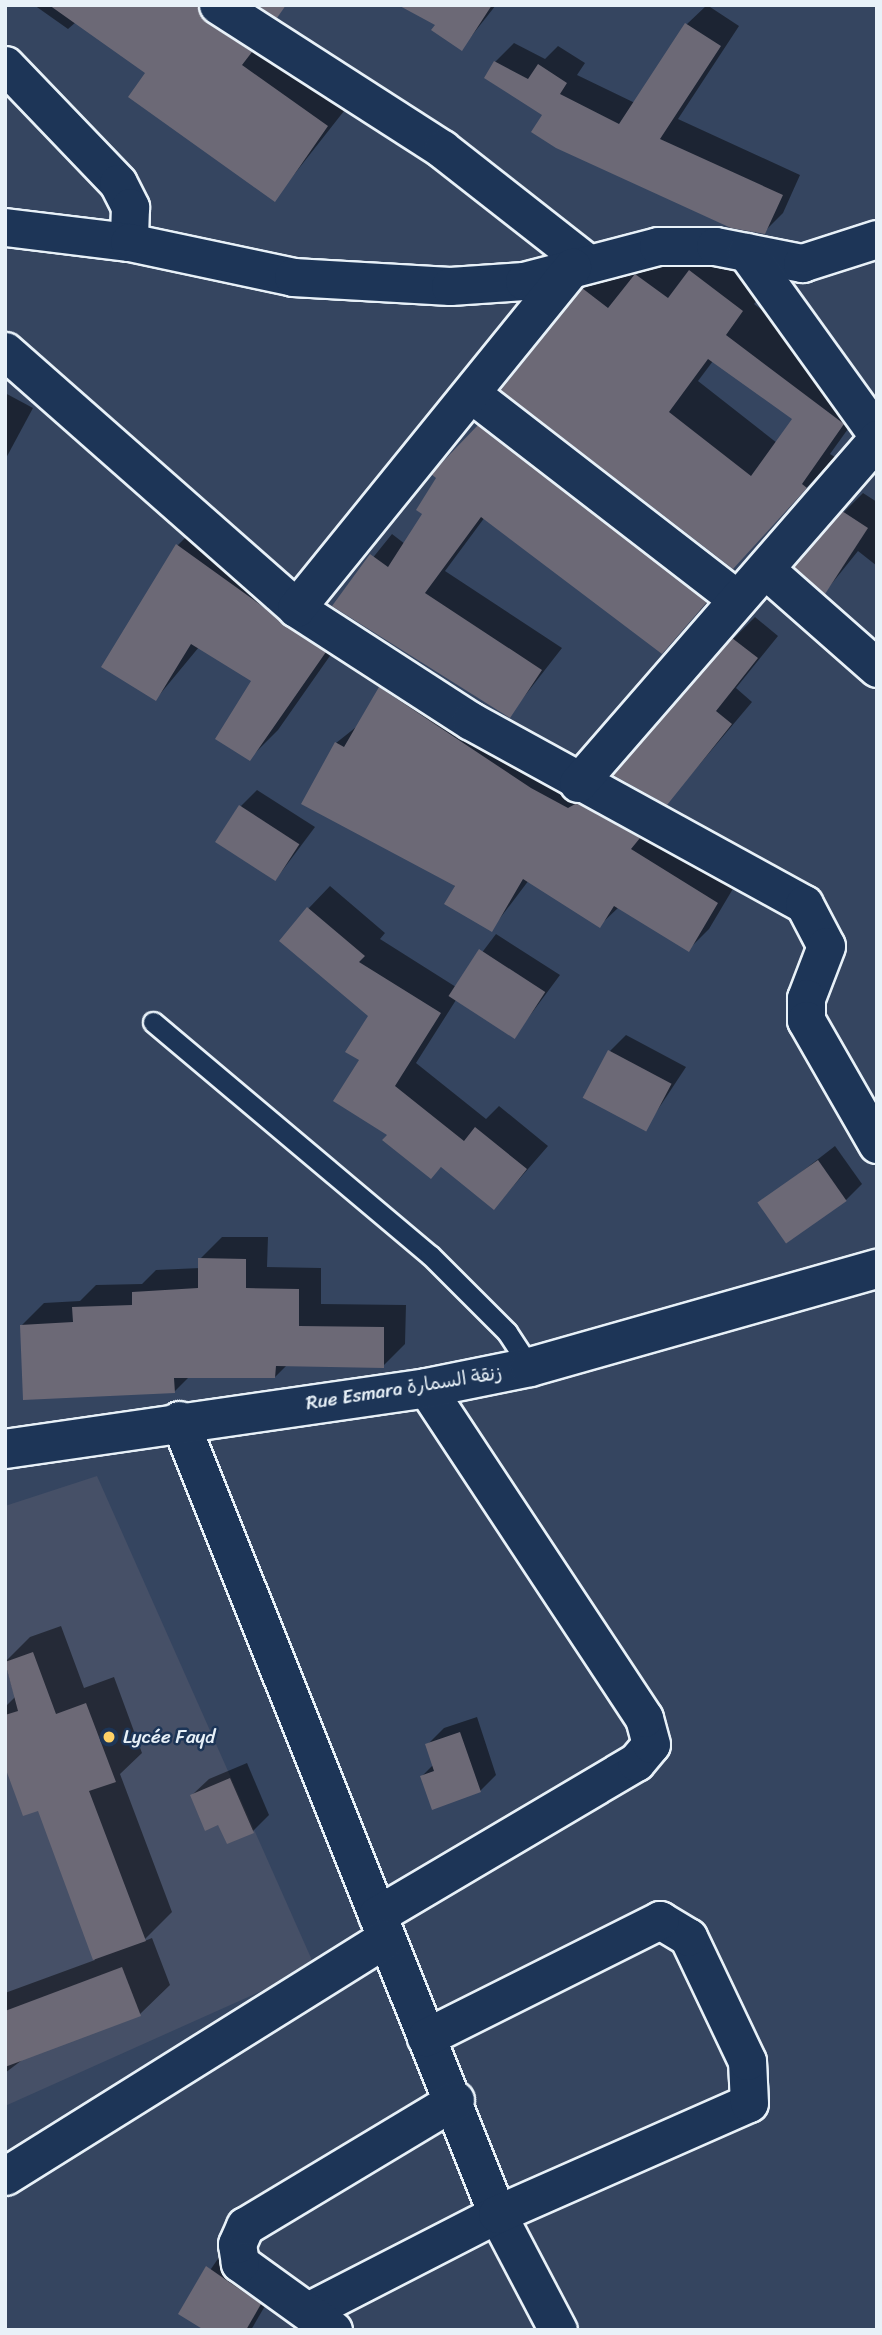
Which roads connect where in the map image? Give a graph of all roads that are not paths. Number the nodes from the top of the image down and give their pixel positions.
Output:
1 (218, 5) edge
2 (5, 65) edge
3 (5, 227) edge
4 (877, 239) edge
5 (129, 242) junction
6 (746, 252) junction
7 (578, 264) junction
8 (5, 351) edge
9 (473, 395) junction
10 (877, 436) edge
11 (766, 570) junction
12 (736, 598) junction
13 (296, 608) junction
14 (877, 668) edge
15 (578, 783) junction
16 (153, 1022) dead end
17 (877, 1144) edge
18 (877, 1269) edge
19 (530, 1367) junction
20 (426, 1388) junction
21 (179, 1420) junction
22 (11, 1442) edge
23 (381, 1926) junction
24 (426, 2037) junction
25 (455, 2100) junction
26 (5, 2176) edge
27 (497, 2214) junction
28 (320, 2321) edge
29 (558, 2330) edge

1 - 7 street
2 - 5 street
3 - 5 street
4 - 6 street
5 - 7 street
6 - 7 street
6 - 10 street
7 - 9 street
8 - 13 street
9 - 12 street
9 - 13 street
10 - 11 street
11 - 12 street
11 - 14 street
12 - 15 street
13 - 15 street
15 - 17 street
16 - 19 lane
18 - 19 street, Rue Esmara زنقة السمارة
19 - 20 street, Rue Esmara زنقة السمارة
20 - 21 street, Rue Esmara زنقة السمارة
20 - 23 street
21 - 22 street, Rue Esmara زنقة السمارة
21 - 23 street
23 - 24 street
23 - 26 street
24 - 25 street
24 - 27 street
25 - 27 street
25 - 28 street
27 - 28 street
27 - 29 street

